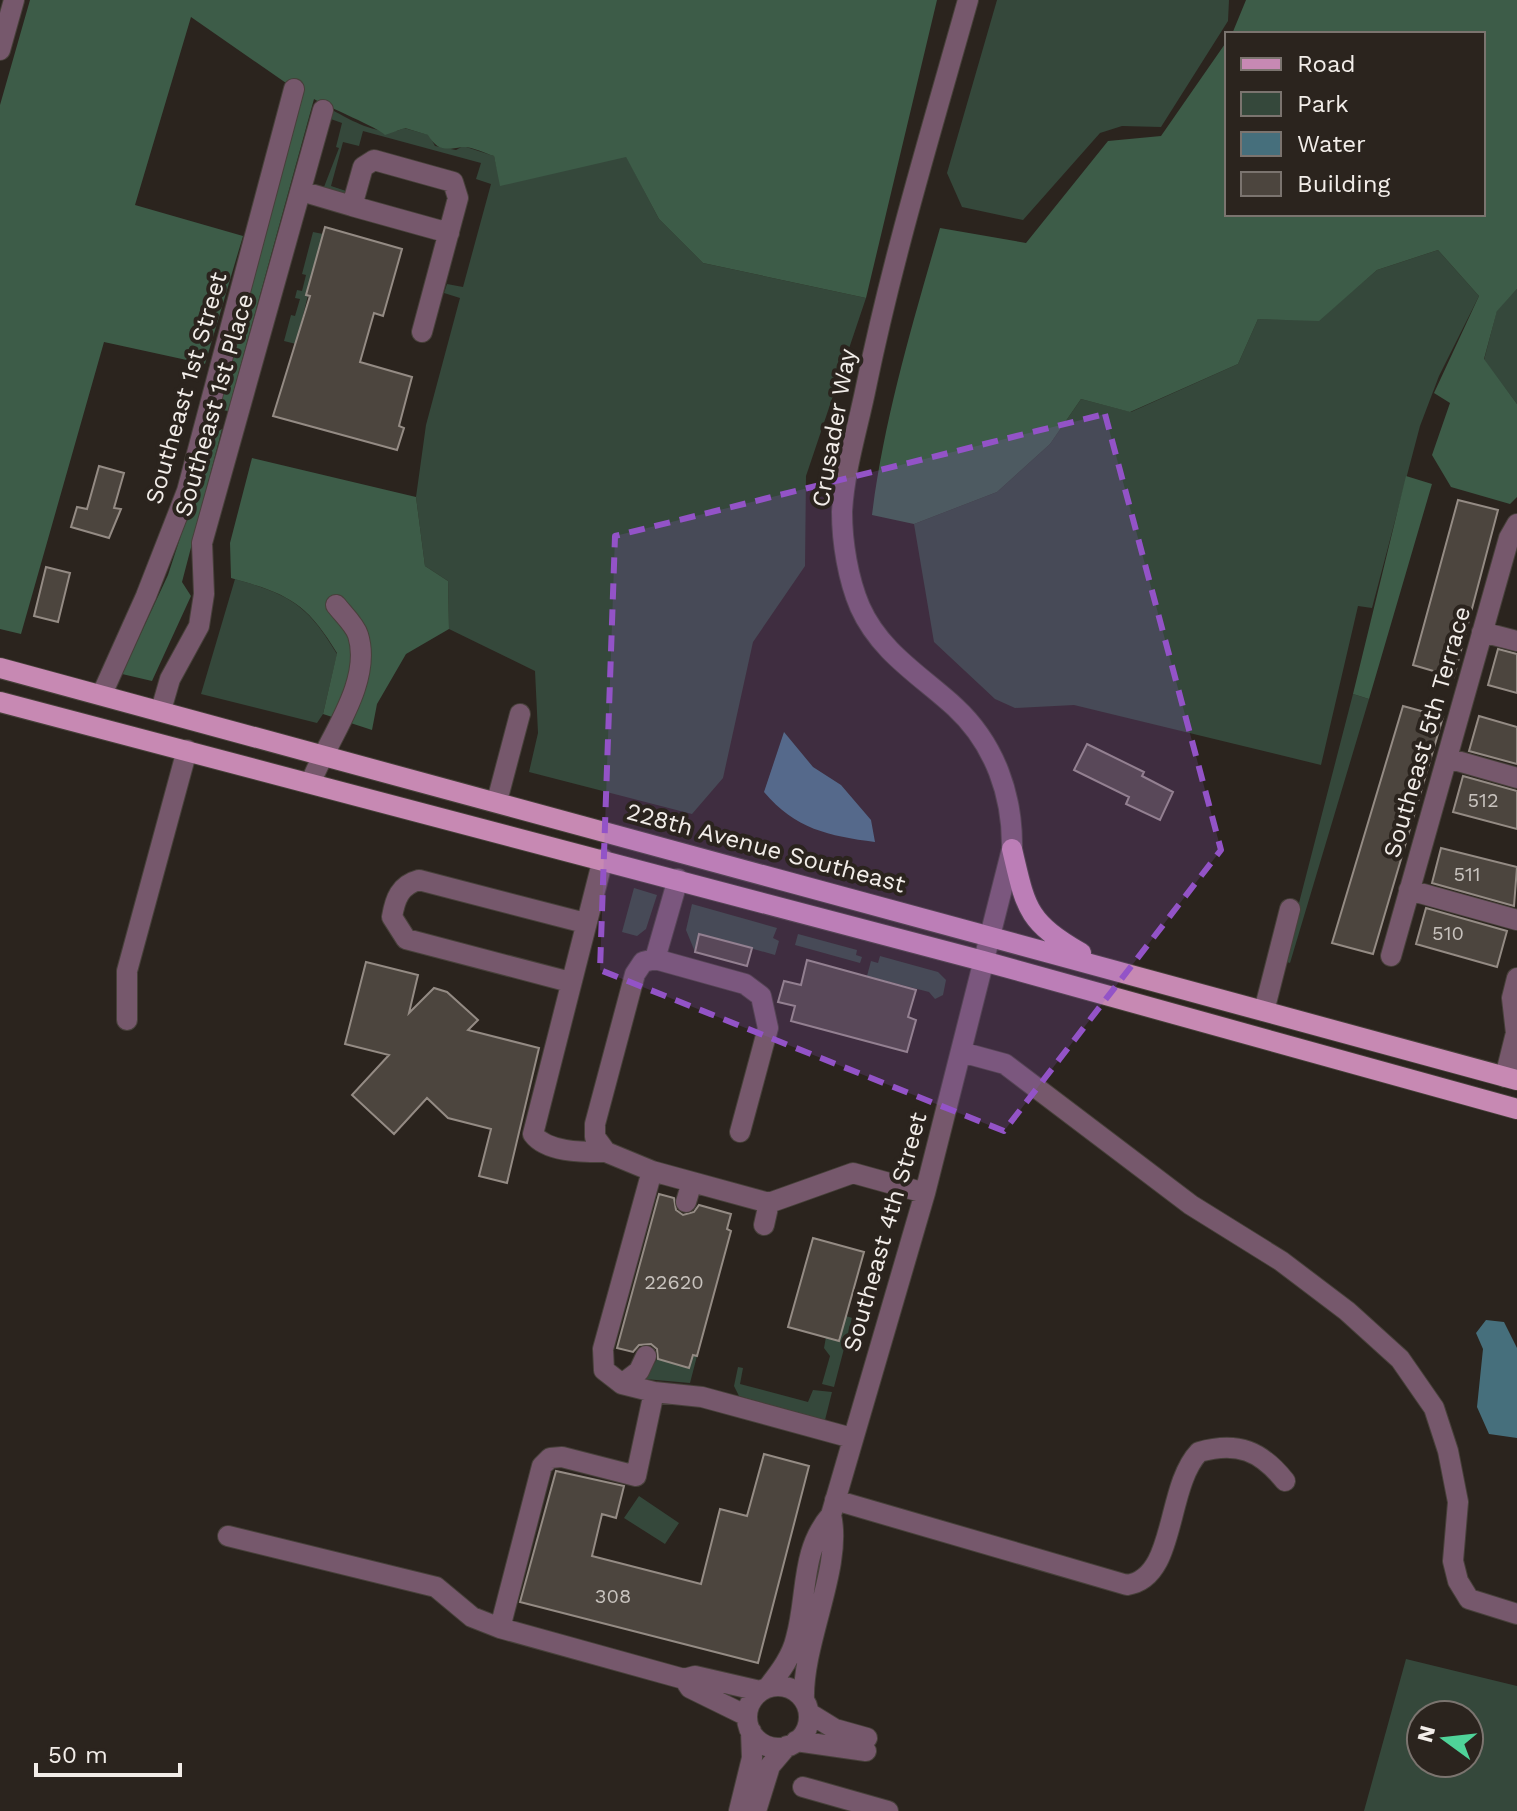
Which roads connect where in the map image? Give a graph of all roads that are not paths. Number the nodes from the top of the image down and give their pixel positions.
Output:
1 (14, 0) edge
2 (968, 0) edge
3 (0, 50) edge
4 (294, 89) dead end
5 (323, 110) dead end
6 (301, 191) junction
7 (352, 206) junction
8 (449, 233) junction
9 (422, 332) dead end
10 (1517, 524) edge
11 (336, 605) dead end
12 (1482, 632) junction
13 (1517, 641) edge
14 (0, 668) edge
15 (102, 694) junction
16 (0, 702) edge
17 (161, 710) junction
18 (520, 714) dead end
19 (187, 750) junction
20 (322, 754) junction
21 (1447, 758) junction
22 (1517, 778) edge
23 (311, 782) junction
24 (497, 801) junction
25 (1012, 849) junction
26 (603, 859) junction
27 (678, 879) junction
28 (1409, 890) junction
29 (1290, 909) dead end
30 (1517, 920) edge
31 (585, 923) junction
32 (990, 936) junction
33 (1391, 956) dead end
34 (655, 959) junction
35 (983, 961) junction
36 (1144, 978) junction
37 (1517, 978) edge
38 (570, 982) junction
39 (1264, 1011) junction
40 (127, 1020) dead end
41 (961, 1052) junction
42 (1511, 1079) edge
43 (1517, 1109) edge
44 (740, 1132) dead end
45 (606, 1152) junction
46 (652, 1171) junction
47 (925, 1193) junction
48 (769, 1203) junction
49 (764, 1225) dead end
50 (646, 1356) dead end
51 (622, 1384) junction
52 (654, 1392) junction
53 (852, 1438) junction
54 (1285, 1481) dead end
55 (833, 1508) junction
56 (228, 1536) dead end
57 (1517, 1614) edge
58 (500, 1628) junction
59 (684, 1679) junction
60 (764, 1689) junction
61 (806, 1706) junction
62 (749, 1724) junction
63 (792, 1744) junction
64 (803, 1787) dead end
65 (739, 1811) edge
66 (756, 1811) edge
67 (888, 1811) edge

1 - 3 street
2 - 25 street, Crusader Way
4 - 15 street, Southeast 1st Street
5 - 6 street, Southeast 1st Place
6 - 7 street
6 - 17 street, Southeast 1st Place
7 - 8 street
7 - 8 street
8 - 9 street
10 - 12 street, Southeast 5th Terrace
11 - 20 street
12 - 13 street
12 - 21 street, Southeast 5th Terrace
14 - 15 main road, 228th Avenue Southeast
15 - 17 main road, 228th Avenue Southeast
16 - 19 main road
17 - 20 main road, 228th Avenue Southeast
18 - 24 street
19 - 23 main road
19 - 40 street
20 - 23 street
20 - 24 main road, 228th Avenue Southeast
21 - 22 street
21 - 28 street, Southeast 5th Terrace
23 - 26 main road
24 - 32 main road, 228th Avenue Southeast
25 - 32 street, Crusader Way
25 - 36 main road
26 - 27 main road
26 - 31 street
27 - 34 street
27 - 35 main road
28 - 30 street
28 - 33 street, Southeast 5th Terrace
29 - 39 street
31 - 38 street
31 - 38 street
32 - 35 street, Crusader Way
32 - 36 main road, 228th Avenue Southeast
34 - 44 street
34 - 45 street
35 - 41 street, Southeast 4th Street
35 - 43 main road
36 - 39 main road, 228th Avenue Southeast
37 - 42 street
38 - 45 street
39 - 42 main road, 228th Avenue Southeast
41 - 47 street, Southeast 4th Street
41 - 57 street
45 - 46 street
46 - 48 street
46 - 51 street
47 - 48 street
47 - 53 street, Southeast 4th Street
48 - 49 street
50 - 51 street
51 - 52 street
52 - 53 street
52 - 58 street
53 - 55 street, Southeast 4th Street
54 - 55 street
55 - 60 street, Southeast 4th Street
55 - 61 street, Southeast 4th Street
56 - 58 street
58 - 59 street
59 - 60 street
59 - 62 street
60 - 61 street
60 - 62 street
61 - 63 street
61 - 63 street
62 - 63 street
62 - 65 street
63 - 66 street
64 - 67 street

